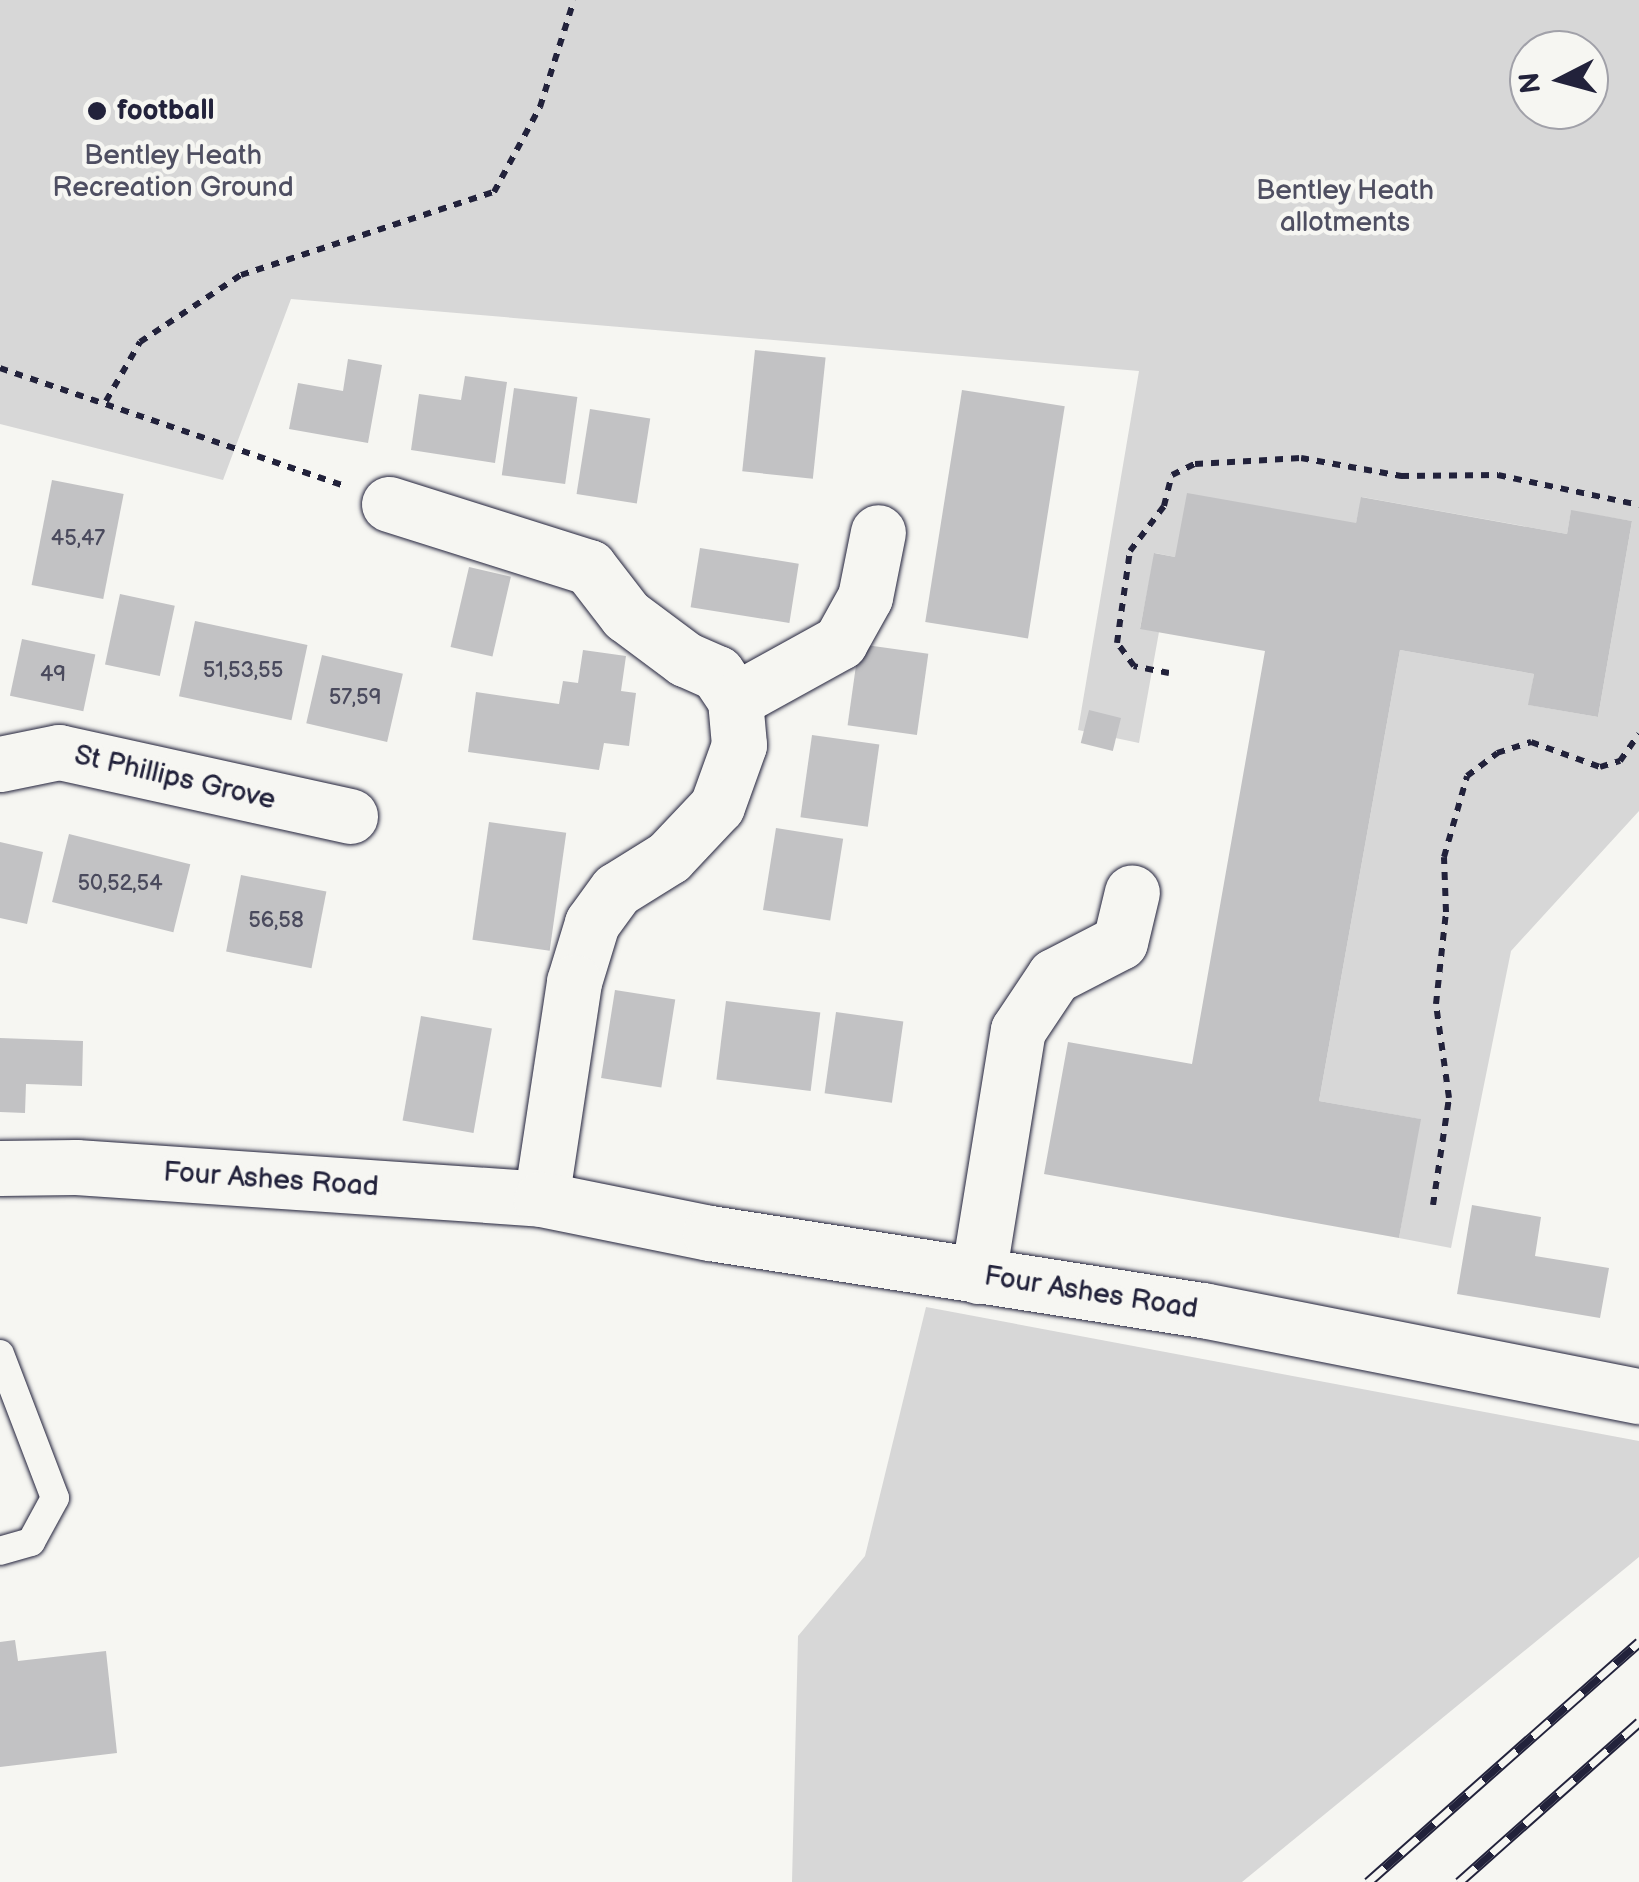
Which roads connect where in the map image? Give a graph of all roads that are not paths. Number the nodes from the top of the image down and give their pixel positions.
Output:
1 (389, 504) road end
2 (878, 532) dead end
3 (735, 700) junction
4 (0, 764) edge
5 (350, 816) dead end
6 (1132, 892) dead end
7 (0, 1168) edge
8 (541, 1199) junction
9 (978, 1276) junction
10 (0, 1354) edge
11 (1639, 1396) edge
12 (0, 1551) edge

1 - 3 street
2 - 3 street
3 - 8 street
4 - 5 street, St Phillips Grove
6 - 9 street
7 - 8 street, Four Ashes Road
8 - 9 street, Four Ashes Road
9 - 11 street, Four Ashes Road
10 - 12 lane

